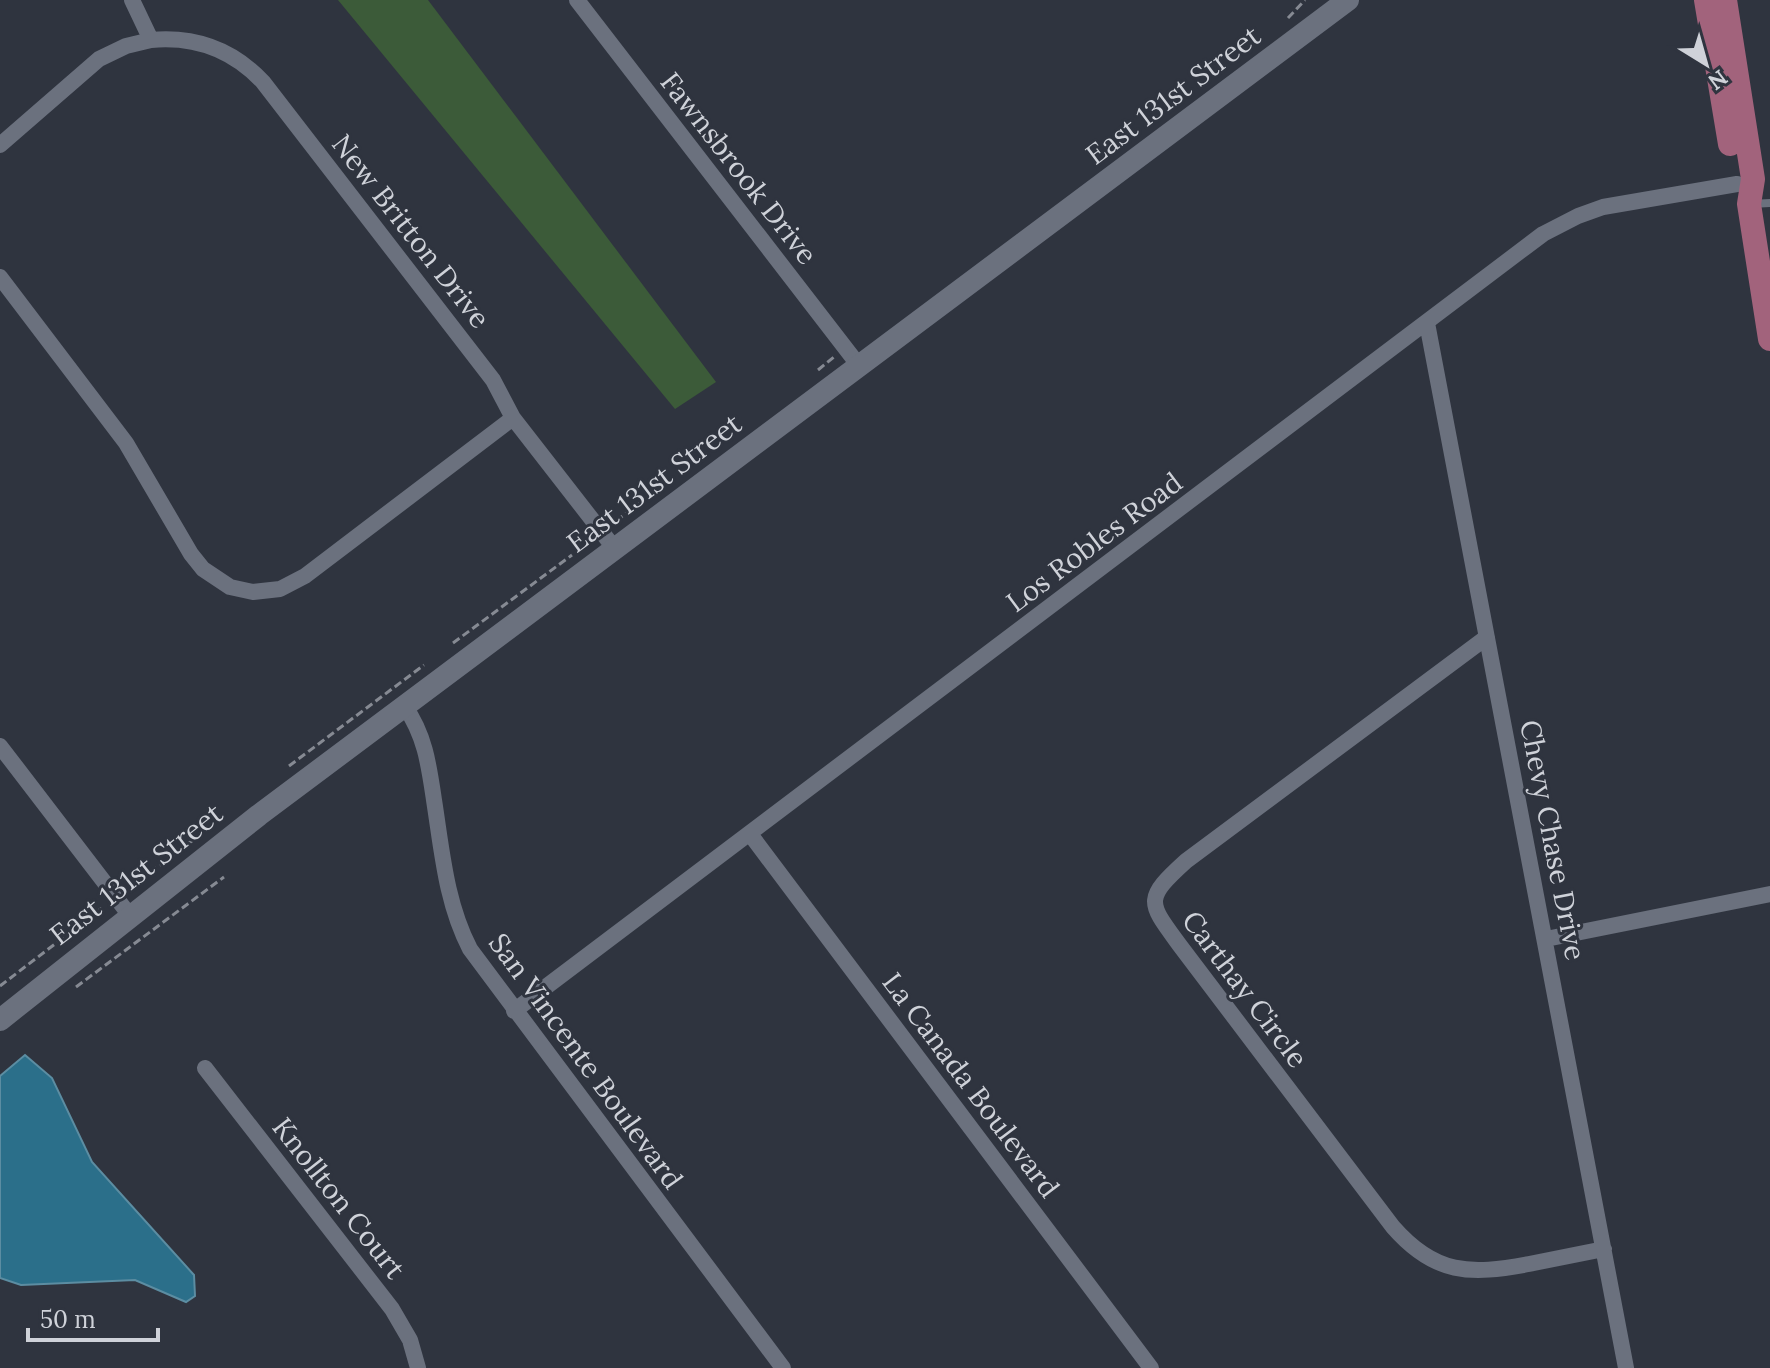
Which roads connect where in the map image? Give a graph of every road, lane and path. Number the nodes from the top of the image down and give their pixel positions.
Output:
1 (132, 0) edge
2 (577, 0) edge
3 (1348, 0) edge
4 (1706, 0) edge
5 (1725, 0) edge
6 (151, 40) junction
7 (0, 145) edge
8 (1752, 197) edge
9 (0, 277) edge
10 (1427, 323) junction
11 (1770, 339) edge
12 (860, 367) junction
13 (513, 418) junction
14 (615, 549) junction
15 (1487, 637) junction
16 (405, 707) junction
17 (0, 746) edge
18 (750, 834) junction
19 (224, 877) dead end
20 (1770, 894) edge
21 (131, 917) junction
22 (1546, 939) junction
23 (71, 991) dead end
24 (514, 1011) junction
25 (0, 1020) edge
26 (205, 1068) dead end
27 (1604, 1249) junction
28 (418, 1368) edge
29 (783, 1368) edge
30 (1151, 1368) edge
31 (1626, 1368) edge

1 - 6 street
2 - 12 street, Fawnsbrook Drive
3 - 12 street, East 131st Street
4 - 8 main road
5 - 8 main road
6 - 7 street, New Britton Drive
6 - 13 street, New Britton Drive
8 - 10 street, Los Robles Road
8 - 11 main road
9 - 13 street
10 - 15 street, Chevy Chase Drive
10 - 18 street, Los Robles Road
12 - 14 street, East 131st Street
13 - 14 street, New Britton Drive
14 - 16 street, East 131st Street
15 - 22 street, Chevy Chase Drive
15 - 27 street, Carthay Circle
16 - 21 street, East 131st Street
16 - 24 street, San Vincente Boulevard
17 - 21 street
18 - 24 street, Los Robles Road
18 - 30 street, La Canada Boulevard
19 - 23 path
20 - 22 street
21 - 25 street, East 131st Street
22 - 27 street, Chevy Chase Drive
24 - 29 street, San Vincente Boulevard
26 - 28 street, Knollton Court
27 - 31 street, Chevy Chase Drive

